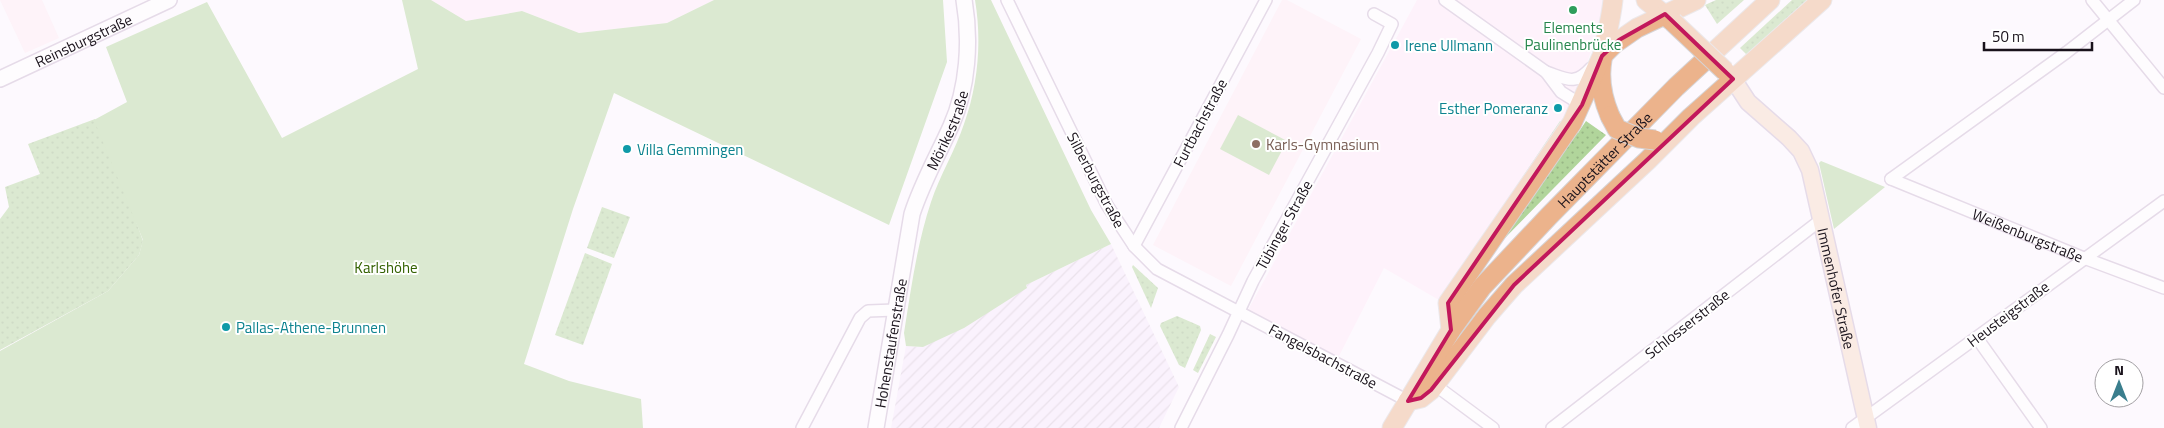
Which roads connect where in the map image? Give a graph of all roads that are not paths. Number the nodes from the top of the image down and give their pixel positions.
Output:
1 (169, 0) edge
2 (964, 0) edge
3 (1007, 0) edge
4 (1266, 0) edge
5 (1445, 0) edge
6 (1613, 0) edge
7 (1646, 0) edge
8 (1696, 0) edge
9 (1770, 0) edge
10 (1822, 0) edge
11 (2092, 0) edge
12 (2134, 0) edge
13 (1666, 12) edge
14 (1374, 14) dead end
15 (2108, 20) junction
16 (1602, 56) junction
17 (1546, 72) junction
18 (1729, 75) junction
19 (0, 79) edge
20 (2164, 88) edge
21 (1711, 98) junction
22 (1748, 102) junction
23 (1582, 105) junction
24 (1610, 123) junction
25 (1676, 131) junction
26 (2164, 201) edge
27 (1822, 220) junction
28 (1134, 246) junction
29 (904, 258) joint
30 (2084, 258) junction
31 (2164, 288) edge
32 (895, 310) junction
33 (1239, 311) junction
34 (1451, 330) junction
35 (1977, 338) junction
36 (1435, 385) junction
37 (1408, 401) junction
38 (1867, 423) edge
39 (802, 428) edge
40 (876, 428) edge
41 (1181, 428) edge
42 (1392, 428) edge
43 (1493, 428) edge
44 (1552, 428) edge
45 (1852, 428) edge
46 (2042, 428) edge

1 - 19 street, Reinsburgstraße
2 - 29 street, Mörikestraße
3 - 28 street, Silberburgstraße
4 - 28 street, Furtbachstraße
5 - 17 street
6 - 16 main road
7 - 13 main road
8 - 13 main road
9 - 34 main road, Hauptstätter Straße
10 - 18 main road
11 - 15 street
12 - 15 street
13 - 16 main road
13 - 18 main road, bridge
14 - 33 street, Tübinger Straße
15 - 20 street
15 - 30 street, Weißenburgstraße
16 - 17 street
16 - 23 main road
16 - 24 main road
17 - 23 street
18 - 21 main road
18 - 22 main road
21 - 22 main road
21 - 25 main road
22 - 27 main road, Immenhofer Straße
23 - 24 main road
23 - 34 main road
24 - 25 main road, bridge
25 - 36 main road
26 - 30 street, Heusteigstraße
27 - 38 main road, Immenhofer Straße
27 - 44 street, Schlosserstraße
28 - 33 street, Silberburgstraße
29 - 32 street, Hohenstaufenstraße
30 - 31 street, Weißenburgstraße
30 - 35 street, Heusteigstraße
32 - 39 street
32 - 40 street, Hohenstaufenstraße
33 - 37 street, Fangelsbachstraße
33 - 41 street, Tübinger Straße
34 - 37 main road, Hauptstätter Straße
35 - 38 street, Heusteigstraße
35 - 46 street
36 - 37 main road
36 - 43 street
37 - 42 main road, Hauptstätter Straße
38 - 45 street, Heusteigstraße

